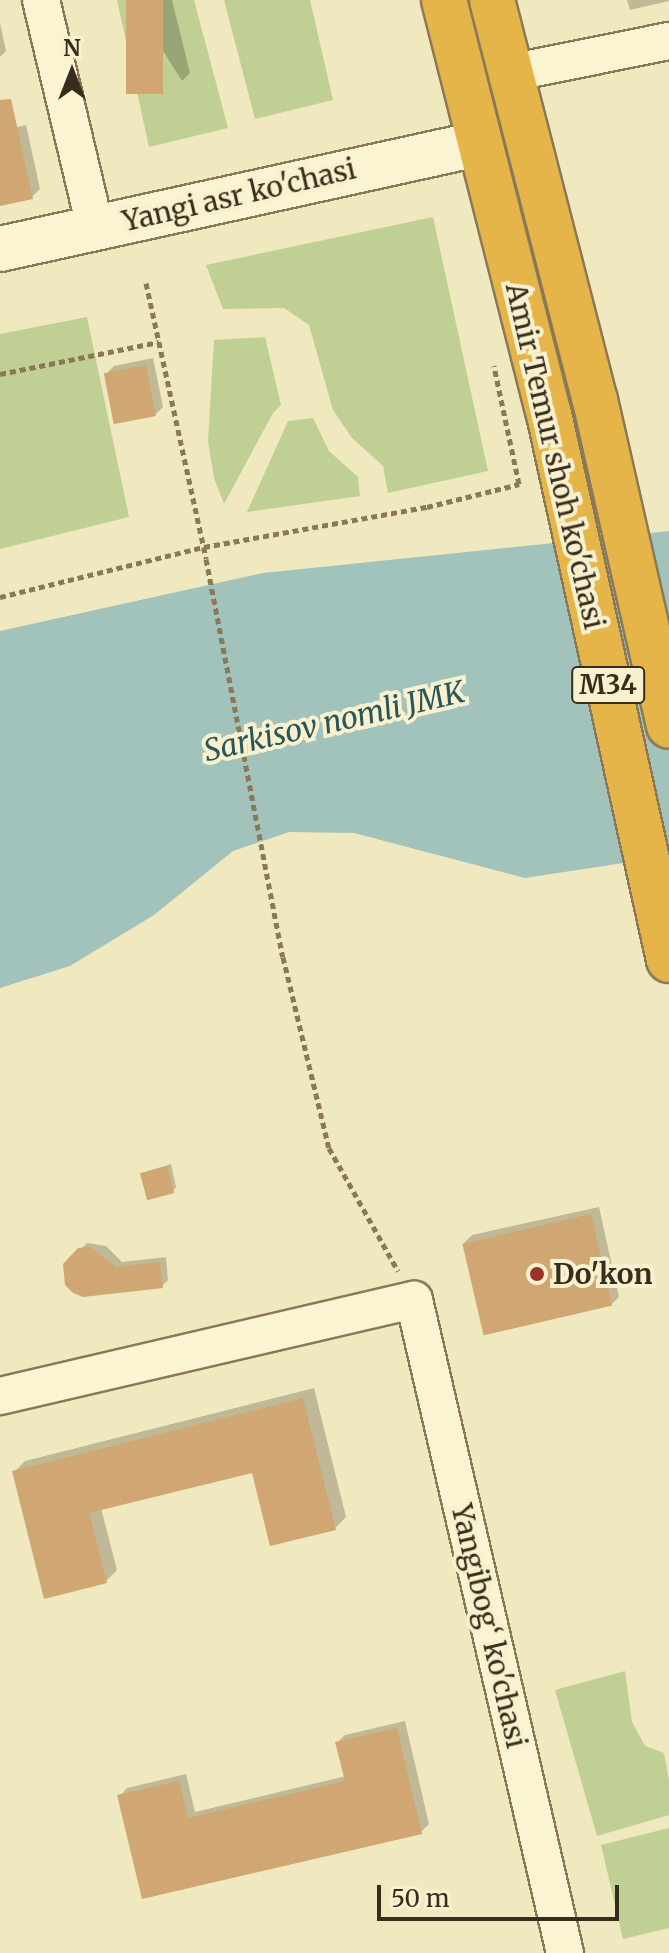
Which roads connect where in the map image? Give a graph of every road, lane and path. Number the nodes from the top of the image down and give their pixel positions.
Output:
1 (41, 0) edge
2 (444, 0) edge
3 (492, 0) edge
4 (669, 41) edge
5 (510, 73) junction
6 (479, 144) junction
7 (95, 227) junction
8 (0, 249) edge
9 (146, 283) dead end
10 (159, 342) junction
11 (494, 363) dead end
12 (0, 374) edge
13 (204, 547) junction
14 (0, 597) edge
15 (669, 726) edge
16 (669, 958) edge
17 (414, 1300) junction
18 (0, 1396) edge
19 (565, 1953) edge

1 - 7 street
2 - 6 highway, Amir Temur shoh ko'chasi / M34
3 - 5 highway, Amir Temur shoh ko'chasi / M34
4 - 5 street
5 - 15 highway, Amir Temur shoh ko'chasi / M34
6 - 7 street, Yangi asr ko'chasi
6 - 16 highway, Amir Temur shoh ko'chasi / M34
7 - 8 street, Yangi asr ko'chasi
9 - 10 path
10 - 12 path
10 - 13 path
11 - 13 path
13 - 14 path
13 - 17 path
17 - 18 street
17 - 19 street, Yangibog‘ ko'chasi

